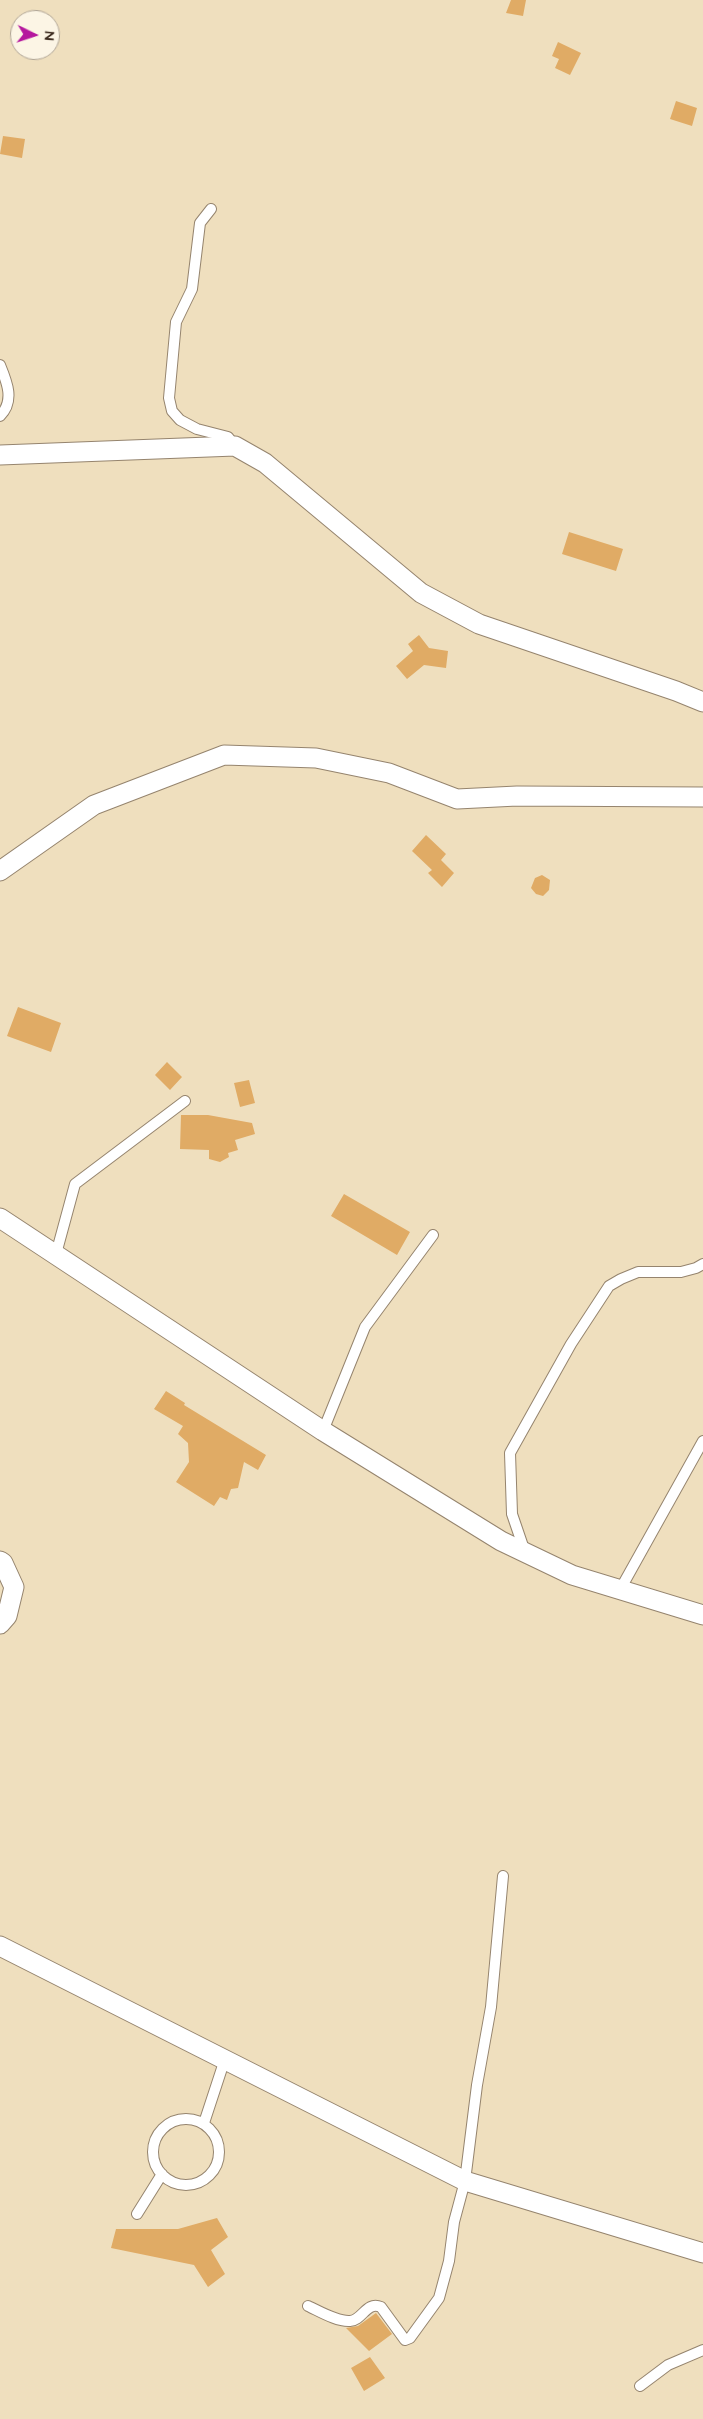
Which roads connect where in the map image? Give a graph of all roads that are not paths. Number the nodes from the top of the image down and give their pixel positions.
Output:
1 (212, 209) dead end
2 (0, 365) edge
3 (0, 416) edge
4 (235, 446) junction
5 (0, 455) edge
6 (703, 702) edge
7 (703, 797) edge
8 (0, 871) edge
9 (185, 1101) dead end
10 (0, 1218) edge
11 (434, 1235) dead end
12 (56, 1254) junction
13 (703, 1264) edge
14 (324, 1431) junction
15 (703, 1441) edge
16 (525, 1552) junction
17 (0, 1561) edge
18 (621, 1588) junction
19 (703, 1615) edge
20 (0, 1624) edge
21 (504, 1876) dead end
22 (0, 1946) edge
23 (225, 2059) junction
24 (204, 2123) junction
25 (162, 2174) junction
26 (465, 2181) junction
27 (137, 2214) dead end
28 (703, 2253) edge
29 (308, 2306) dead end
30 (703, 2350) edge
31 (640, 2386) dead end

1 - 4 lane
2 - 3 lane
4 - 5 street
4 - 6 street
7 - 8 street
9 - 12 lane
10 - 12 street
11 - 14 lane
12 - 14 street
13 - 16 lane
14 - 16 street
15 - 18 lane
16 - 18 street
17 - 20 street
18 - 19 street
21 - 26 lane
22 - 23 street
23 - 24 lane
23 - 26 street
24 - 25 lane
24 - 25 lane
25 - 27 lane
26 - 28 street
26 - 29 lane
30 - 31 lane

